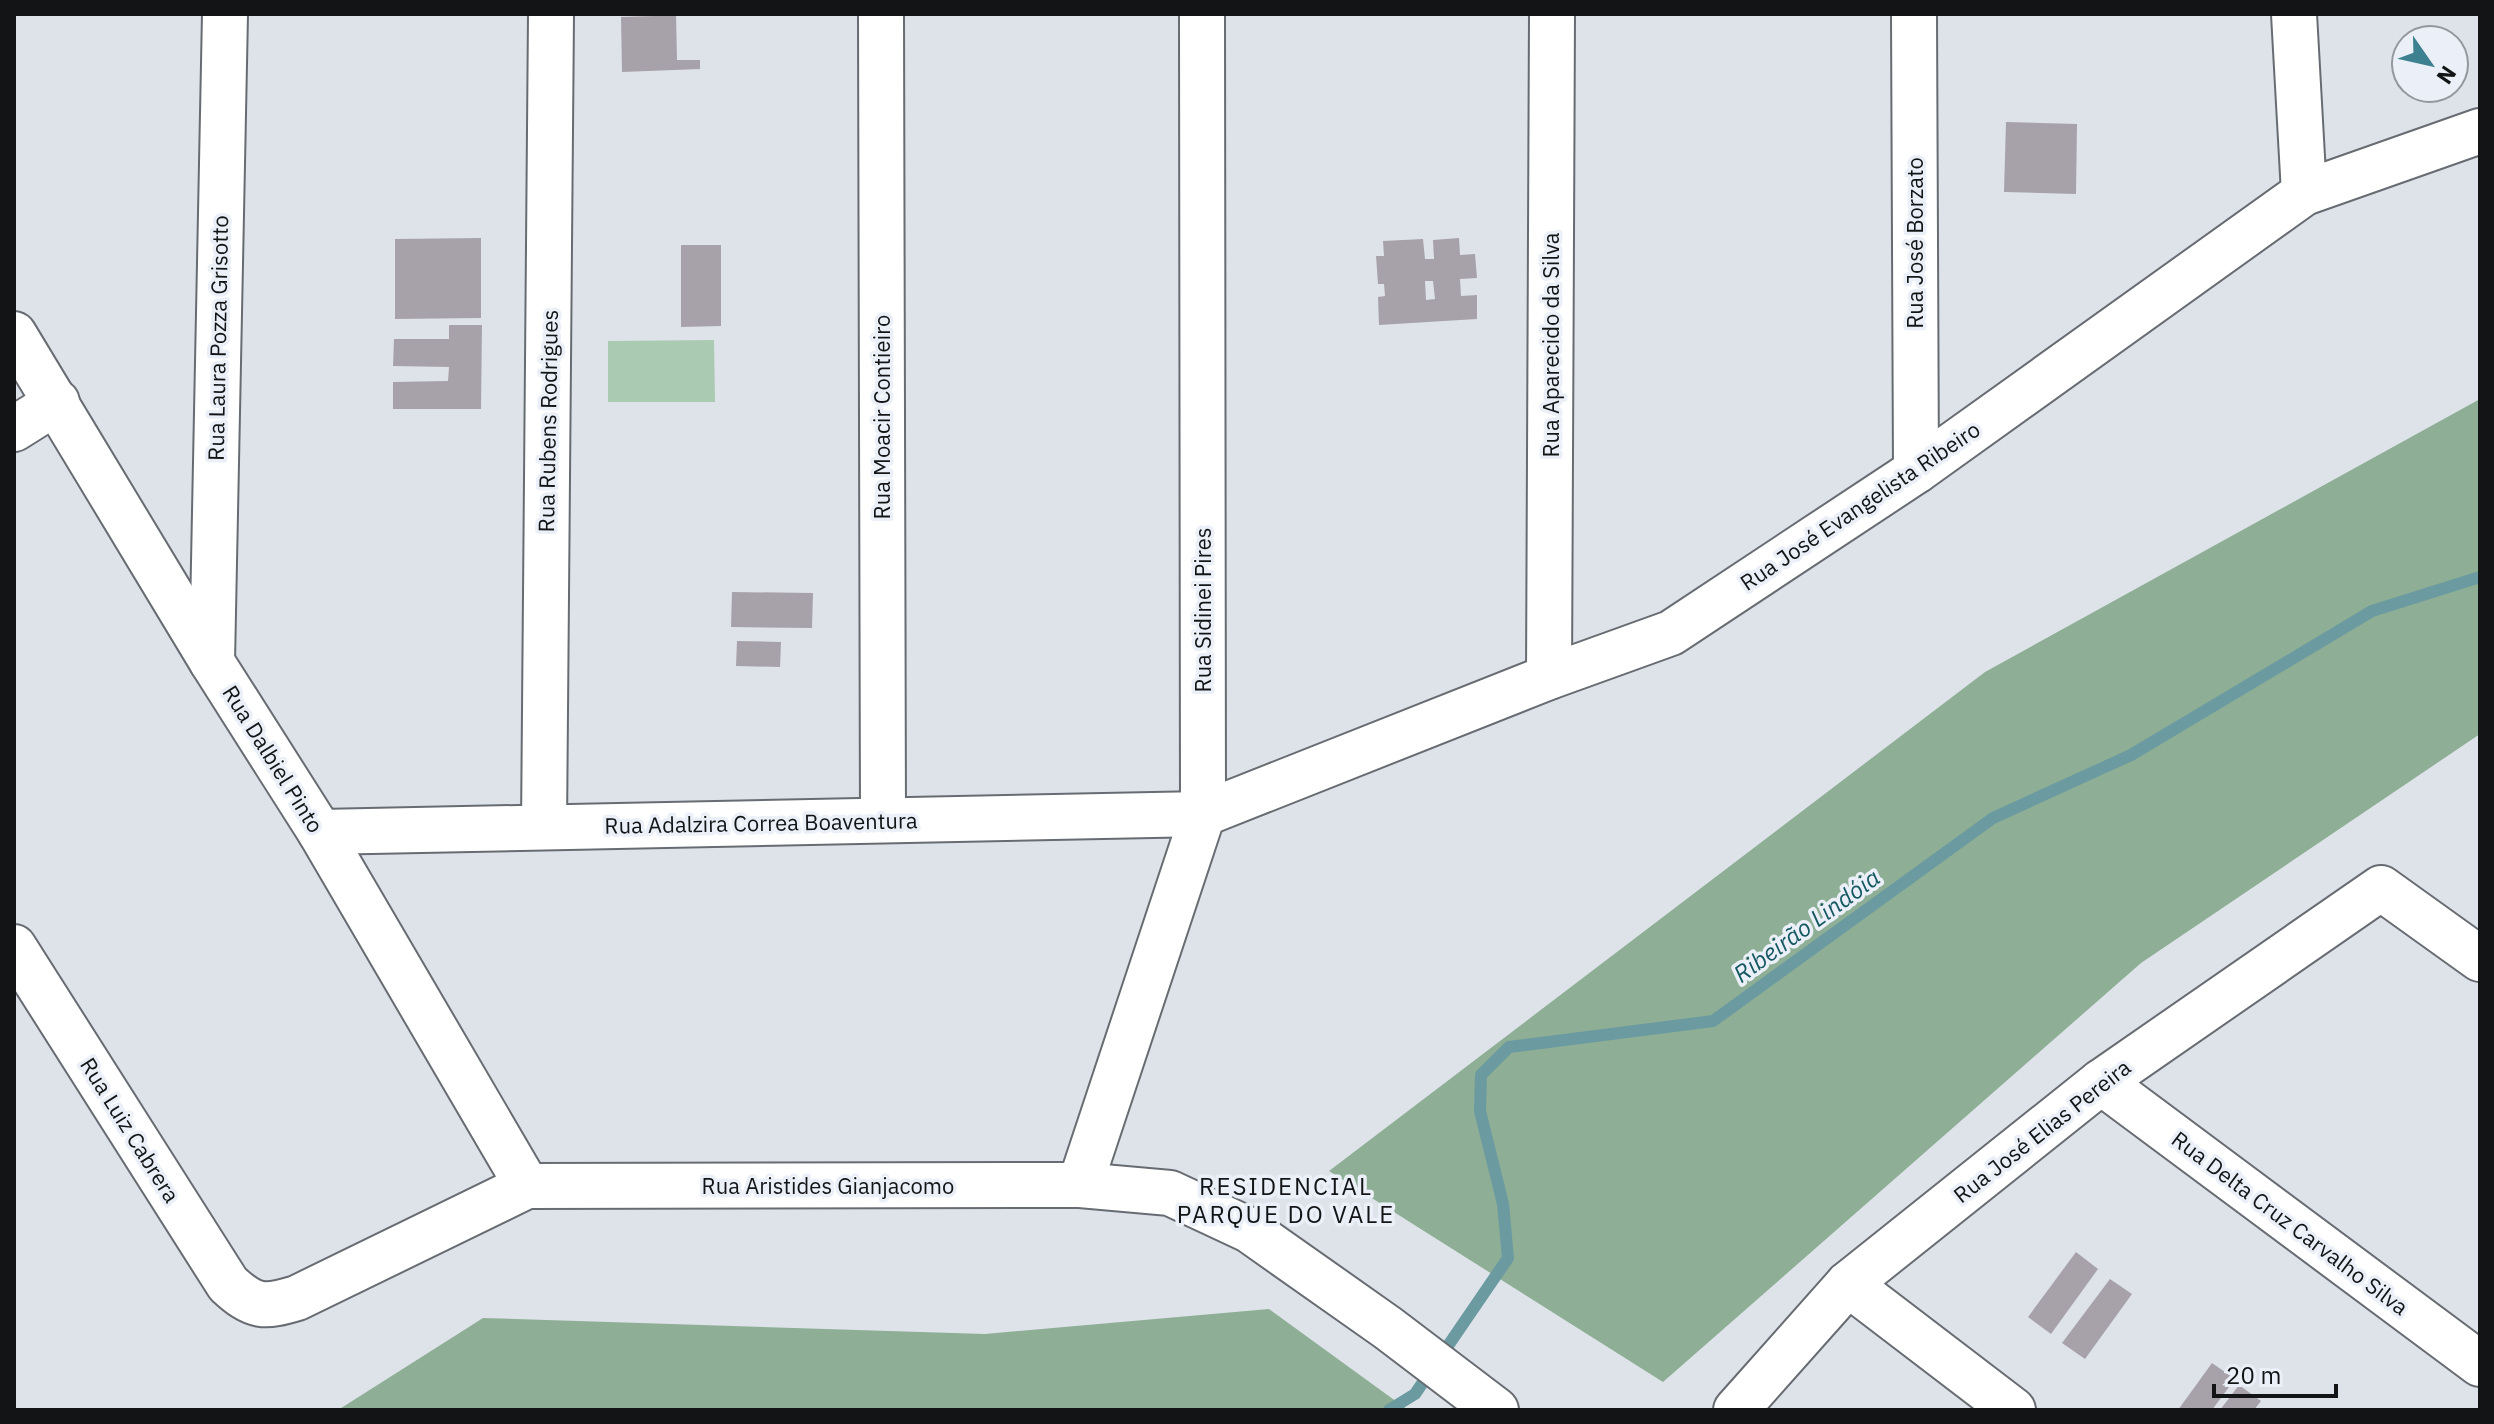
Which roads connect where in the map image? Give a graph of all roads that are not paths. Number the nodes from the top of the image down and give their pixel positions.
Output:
1 (225, 14) edge
2 (551, 14) edge
3 (881, 14) edge
4 (1202, 14) edge
5 (1552, 14) edge
6 (1914, 14) edge
7 (2294, 14) edge
8 (2480, 131) edge
9 (2304, 193) junction
10 (14, 334) edge
11 (57, 402) junction
12 (14, 429) edge
13 (1916, 471) junction
14 (212, 662) junction
15 (1549, 677) junction
16 (1203, 814) junction
17 (883, 820) junction
18 (544, 827) junction
19 (320, 832) junction
20 (14, 947) edge
21 (2480, 959) edge
22 (2101, 1082) junction
23 (1080, 1185) junction
24 (527, 1186) junction
25 (1848, 1284) junction
26 (255, 1304) joint
27 (2480, 1364) edge
28 (1482, 1398) edge
29 (1736, 1410) edge
30 (2013, 1410) edge

1 - 14 street, Rua Laura Pozza Grisotto
2 - 18 street, Rua Rubens Rodrigues
3 - 17 street, Rua Moacir Contieiro
4 - 16 street, Rua Sidinei Pires
5 - 15 street, Rua Aparecido da Silva
6 - 13 street, Rua José Borzato
7 - 9 street
8 - 9 street, Rua José Evangelista Ribeiro
9 - 13 street, Rua José Evangelista Ribeiro
10 - 11 street, Rua Dalbiel Pinto
11 - 12 street
11 - 14 street, Rua Dalbiel Pinto
13 - 15 street, Rua José Evangelista Ribeiro
14 - 19 street, Rua Dalbiel Pinto
15 - 16 street, Rua José Evangelista Ribeiro
16 - 17 street, Rua Adalzira Correa Boaventura
16 - 23 street, Rua Sidinei Pires
17 - 18 street, Rua Adalzira Correa Boaventura
18 - 19 street, Rua Adalzira Correa Boaventura
19 - 24 street, Rua Dalbiel Pinto
20 - 26 street, Rua Luiz Cabrera
21 - 22 street, Rua José Elias Pereira
22 - 25 street, Rua José Elias Pereira
22 - 27 street, Rua Delta Cruz Carvalho Silva
23 - 24 street, Rua Aristides Gianjacomo
23 - 28 street, Rua Aristides Gianjacomo
24 - 26 street, Rua Aristides Gianjacomo
25 - 29 street, Rua José Elias Pereira
25 - 30 street

